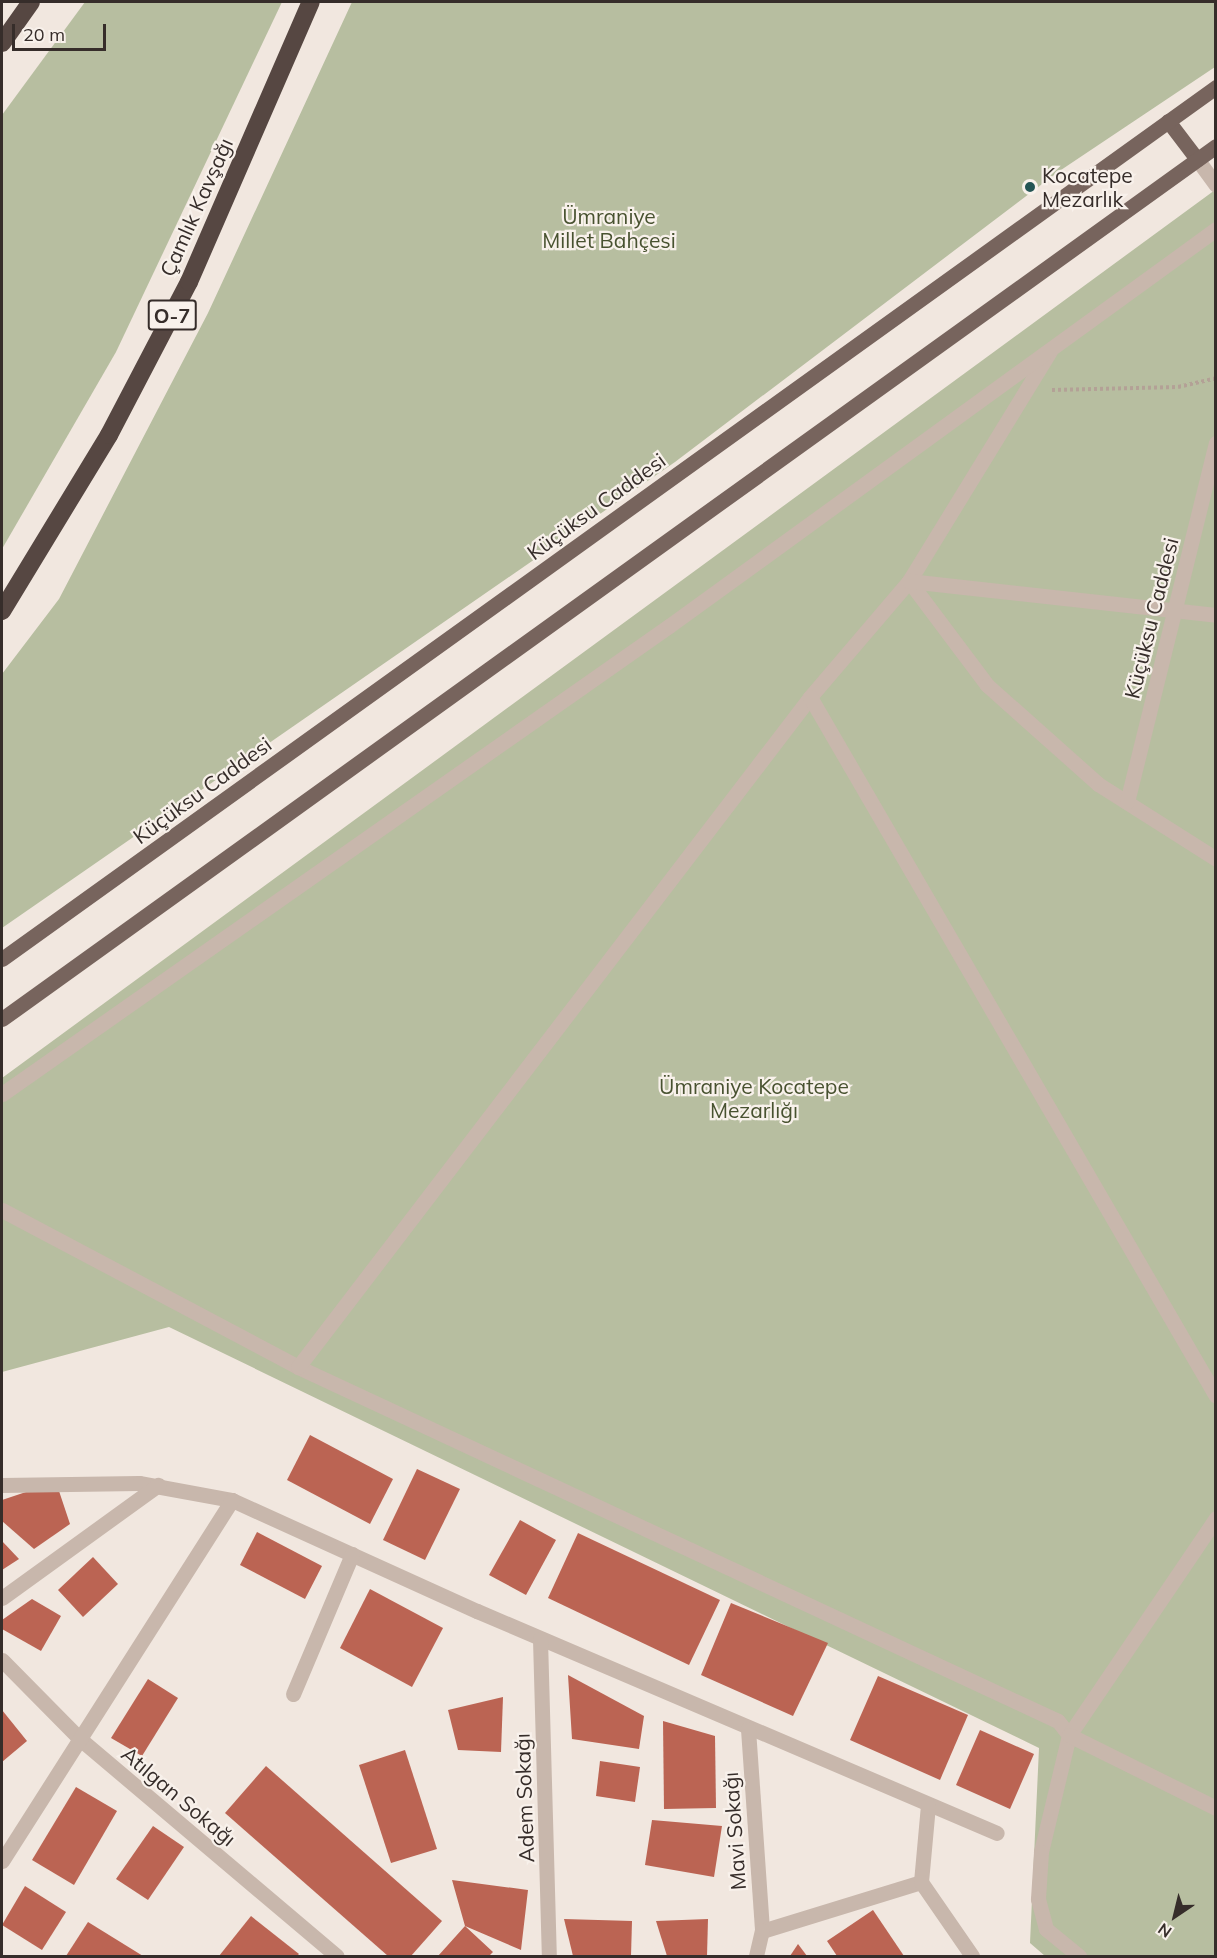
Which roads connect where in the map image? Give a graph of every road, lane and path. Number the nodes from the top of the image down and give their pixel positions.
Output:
1 (31, 2) edge
2 (310, 2) edge
3 (2, 43) edge
4 (1215, 87) edge
5 (1168, 121) junction
6 (1215, 146) edge
7 (1197, 159) junction
8 (1215, 185) edge
9 (1215, 229) edge
10 (1053, 345) junction
11 (1215, 378) edge
12 (1026, 391) junction
13 (1215, 443) edge
14 (909, 581) junction
15 (1175, 610) junction
16 (2, 611) edge
17 (1215, 615) edge
18 (810, 697) junction
19 (1127, 802) junction
20 (1215, 859) edge
21 (2, 959) edge
22 (2, 1018) edge
23 (2, 1094) edge
24 (2, 1210) edge
25 (298, 1367) junction
26 (1215, 1396) edge
27 (2, 1485) edge
28 (158, 1485) junction
29 (232, 1500) junction
30 (1215, 1518) edge
31 (352, 1554) junction
32 (2, 1598) edge
33 (540, 1639) junction
34 (2, 1660) edge
35 (293, 1694) dead end
36 (748, 1729) junction
37 (1069, 1735) junction
38 (80, 1739) junction
39 (928, 1804) junction
40 (1215, 1808) edge
41 (997, 1833) dead end
42 (2, 1861) edge
43 (921, 1881) junction
44 (762, 1931) junction
45 (337, 1956) edge
46 (549, 1956) edge
47 (756, 1956) edge
48 (972, 1956) edge
49 (1079, 1956) edge

1 - 3 highway
2 - 16 highway, Çamlık Kavşağı / O-7
4 - 5 main road, Küçüksu Caddesi
5 - 7 main road
5 - 21 main road, Küçüksu Caddesi
6 - 7 main road
7 - 8 street
7 - 22 main road
9 - 10 street
10 - 12 street
10 - 23 street
11 - 12 path
12 - 14 street
13 - 15 street, Küçüksu Caddesi
14 - 15 street
14 - 18 street
14 - 19 street
15 - 17 street
15 - 19 street, Küçüksu Caddesi
18 - 25 street
18 - 26 street
19 - 20 street
24 - 25 street
25 - 37 street
27 - 28 street
28 - 29 street
28 - 32 street
29 - 31 street
29 - 38 street
30 - 37 street
31 - 33 street
31 - 35 street
33 - 36 street
33 - 46 street, Adem Sokağı
34 - 38 street, Atılgan Sokağı
36 - 39 street
36 - 44 street, Mavi Sokağı
37 - 40 street
37 - 49 street
38 - 42 street
38 - 45 street, Atılgan Sokağı
39 - 41 street
39 - 43 street
43 - 44 street
43 - 48 street
44 - 47 street, Mavi Sokağı

